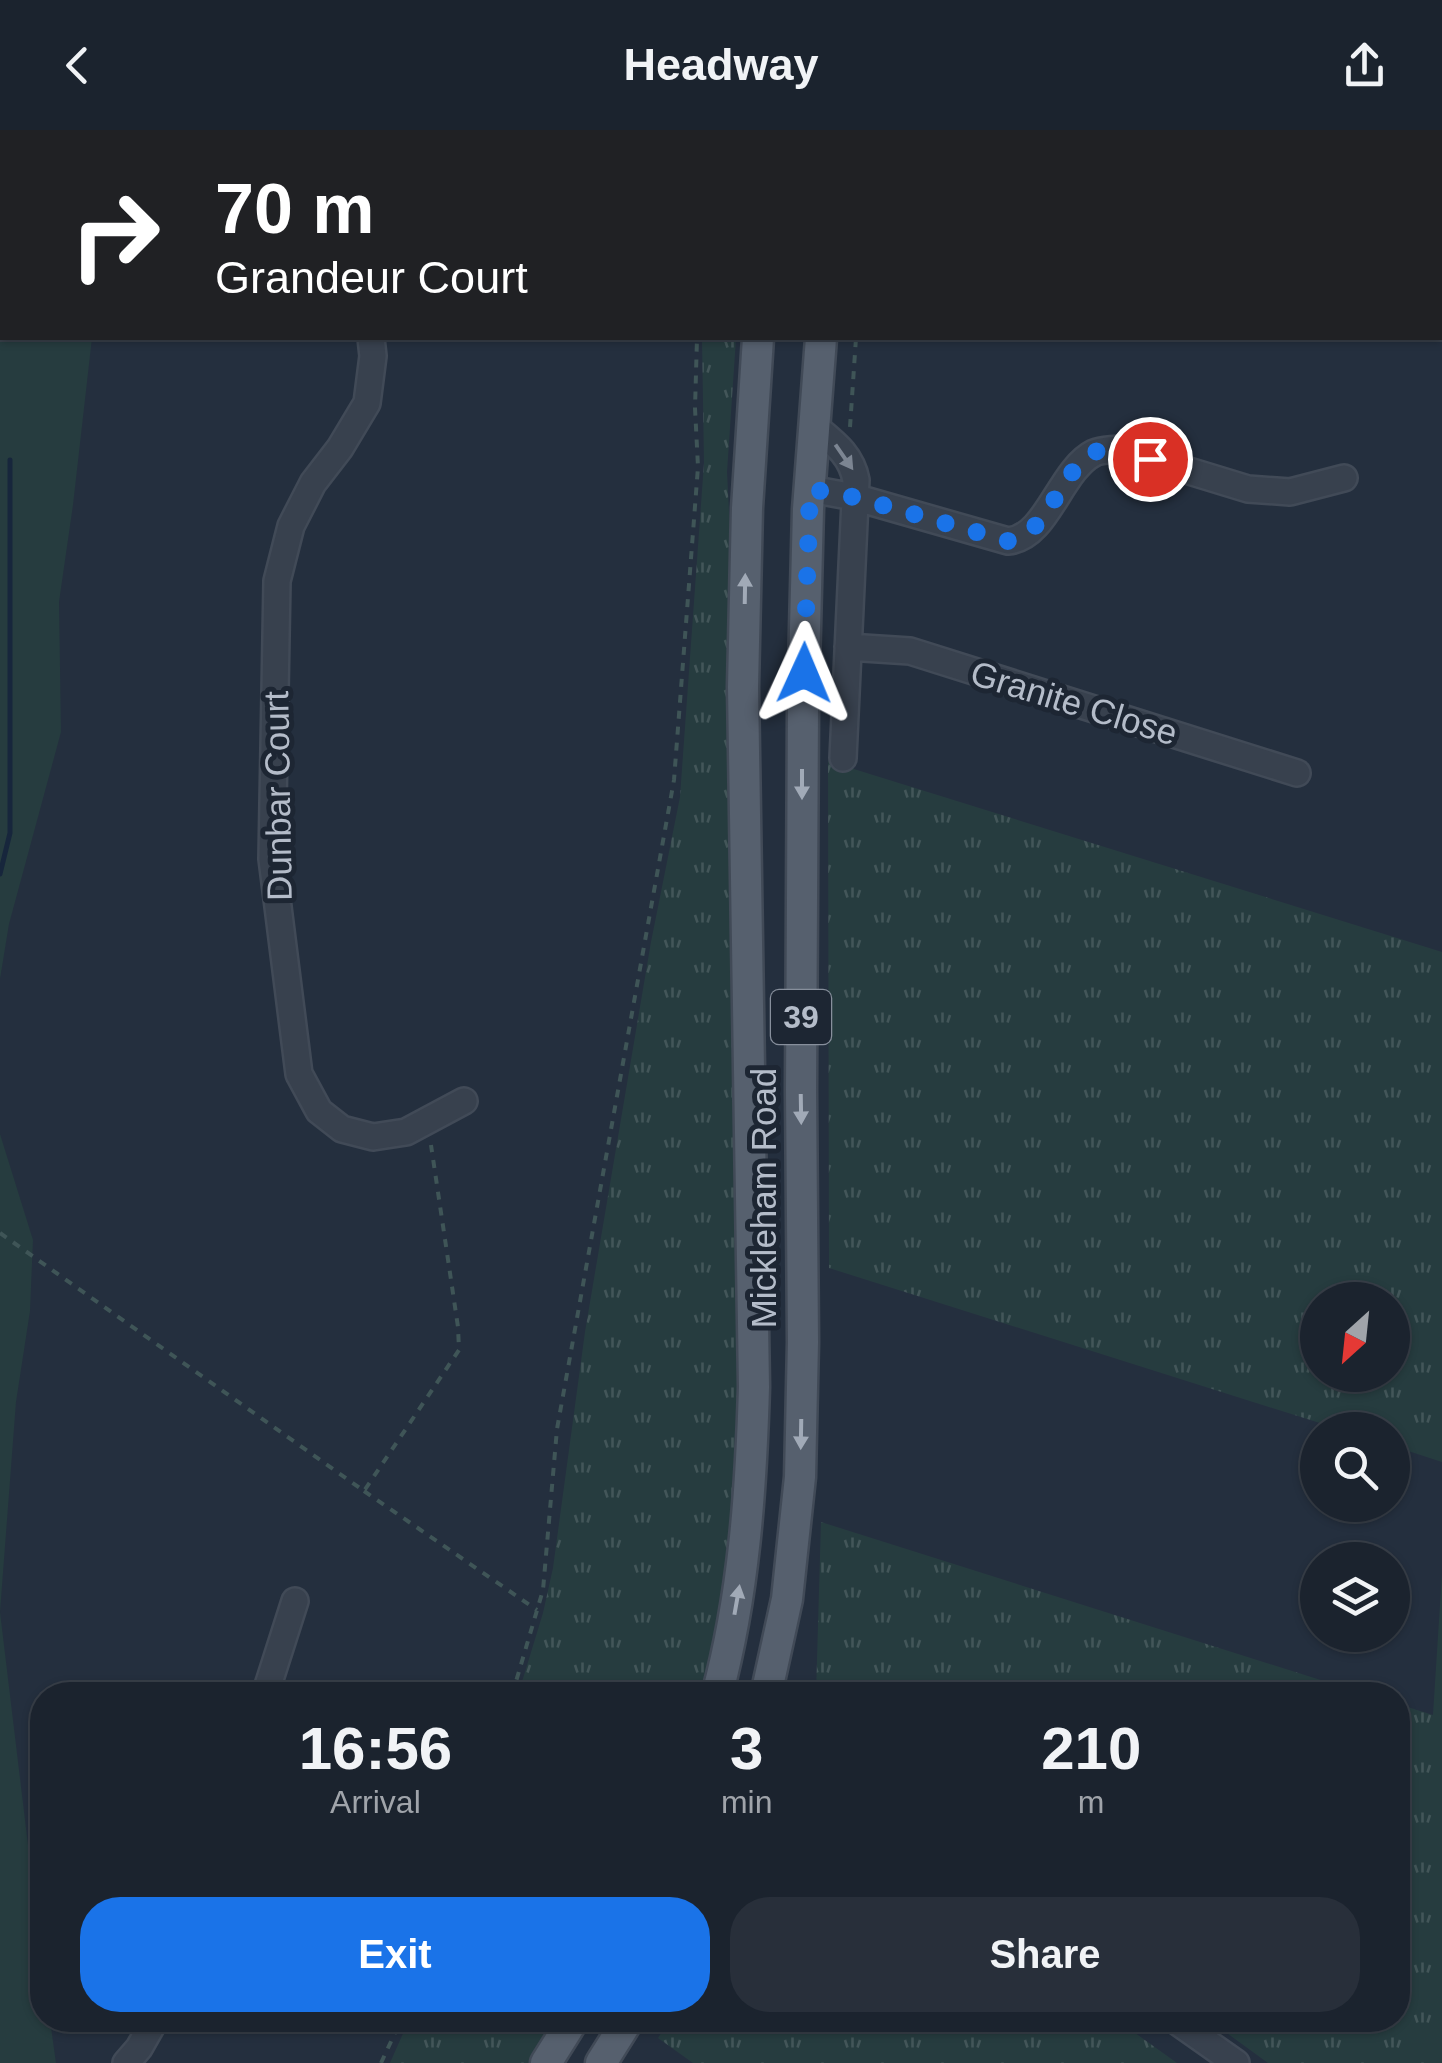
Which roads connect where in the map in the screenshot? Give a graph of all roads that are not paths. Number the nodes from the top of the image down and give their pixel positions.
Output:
1 (372, 340) edge
2 (757, 340) edge
3 (821, 340) edge
4 (814, 426) junction
5 (1344, 478) dead end
6 (810, 489) junction
7 (854, 497) junction
8 (848, 647) junction
9 (802, 740) junction
10 (1297, 773) dead end
11 (464, 1101) dead end
12 (295, 1602) dead end
13 (269, 1682) edge
14 (720, 1682) edge
15 (769, 1682) edge
16 (148, 2032) edge
17 (566, 2032) edge
18 (622, 2032) edge
19 (626, 2032) edge
20 (1191, 2032) edge
21 (126, 2063) edge
22 (546, 2063) edge
23 (601, 2063) edge
24 (615, 2063) edge
25 (1236, 2063) edge

1 - 11 street, Dunbar Court
14 -> 2 main road, Mickleham Road / 39
3 - 4 main road, Mickleham Road / 39
4 - 6 main road, Mickleham Road / 39
4 -> 7 street
5 - 7 street
6 - 7 street
6 - 9 main road, Mickleham Road / 39
7 - 8 street
8 - 9 street
8 - 10 street, Granite Close
9 -> 15 main road, Mickleham Road / 39
12 - 13 street
16 - 21 street
17 - 22 main road
18 - 23 main road
19 - 24 street
20 - 25 street

